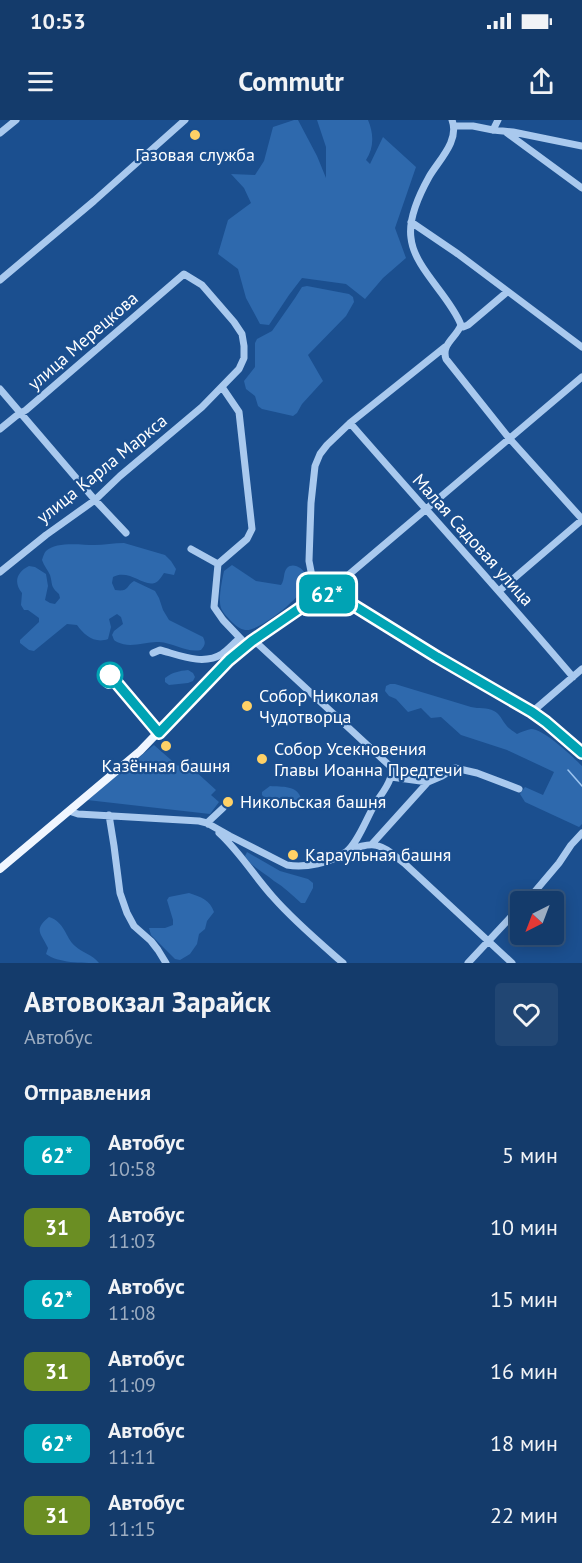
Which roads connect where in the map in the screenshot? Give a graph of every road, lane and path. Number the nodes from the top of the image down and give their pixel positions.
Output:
1 (16, 120) edge
2 (185, 120) edge
3 (498, 120) edge
4 (453, 123) edge
5 (493, 130) junction
6 (504, 132) junction
7 (0, 133) edge
8 (582, 146) edge
9 (582, 189) edge
10 (411, 222) junction
11 (184, 274) joint
12 (0, 280) edge
13 (507, 292) junction
14 (461, 325) junction
15 (581, 346) edge
16 (445, 347) junction
17 (582, 377) edge
18 (222, 387) junction
19 (0, 389) edge
20 (20, 413) junction
21 (350, 423) junction
22 (0, 429) edge
23 (508, 438) junction
24 (94, 500) junction
25 (425, 510) junction
26 (582, 520) edge
27 (126, 533) dead end
28 (190, 549) dead end
29 (218, 564) junction
30 (0, 572) edge
31 (499, 591) junction
32 (326, 594) junction
33 (316, 597) junction
34 (240, 638) junction
35 (250, 643) junction
36 (153, 653) dead end
37 (582, 669) edge
38 (573, 677) junction
39 (532, 712) junction
40 (147, 720) dead end
41 (159, 733) junction
42 (582, 753) edge
43 (392, 777) junction
44 (428, 782) junction
45 (519, 789) dead end
46 (223, 808) dead end
47 (69, 812) junction
48 (109, 815) junction
49 (207, 823) junction
50 (582, 832) edge
51 (372, 844) junction
52 (345, 852) junction
53 (0, 869) edge
54 (535, 891) edge
55 (510, 918) edge
56 (488, 941) junction
57 (165, 963) edge
58 (344, 963) edge
59 (468, 963) edge
60 (512, 963) edge

1 - 7 street
2 - 12 street
3 - 5 street
4 - 5 street
4 - 10 street
5 - 6 street
6 - 8 street
6 - 9 street
10 - 13 street
10 - 14 street
11 - 18 street, улица Карла Маркса
11 - 20 street, улица Мерецкова
13 - 14 street
13 - 15 street
14 - 16 street
16 - 21 street
16 - 23 street
17 - 23 street
18 - 24 street, улица Карла Маркса
18 - 29 street
19 - 20 street
20 - 22 street, улица Мерецкова
20 - 24 street
21 - 25 street, Малая Садовая улица
21 - 33 street
23 - 25 street
23 - 26 street
24 - 27 street
24 - 30 street, улица Карла Маркса
25 - 31 street, Малая Садовая улица
25 - 32 street
26 - 31 street
28 - 29 street
29 - 34 street
31 - 38 street, Малая Садовая улица
32 - 33 main road
32 - 39 main road
33 - 35 main road
34 - 35 street
34 - 36 street
35 - 41 main road
35 - 43 street
37 - 38 street
38 - 39 street
39 - 42 main road
40 - 41 street
41 - 47 main road
43 - 44 street
43 - 52 street
44 - 45 street
44 - 51 street
46 - 49 street
47 - 48 street
47 - 53 main road
48 - 49 street
48 - 57 street
49 - 52 street
49 - 58 street
50 - 54 street
51 - 52 street
51 - 56 street
55 - 56 street
56 - 59 street
56 - 60 street

